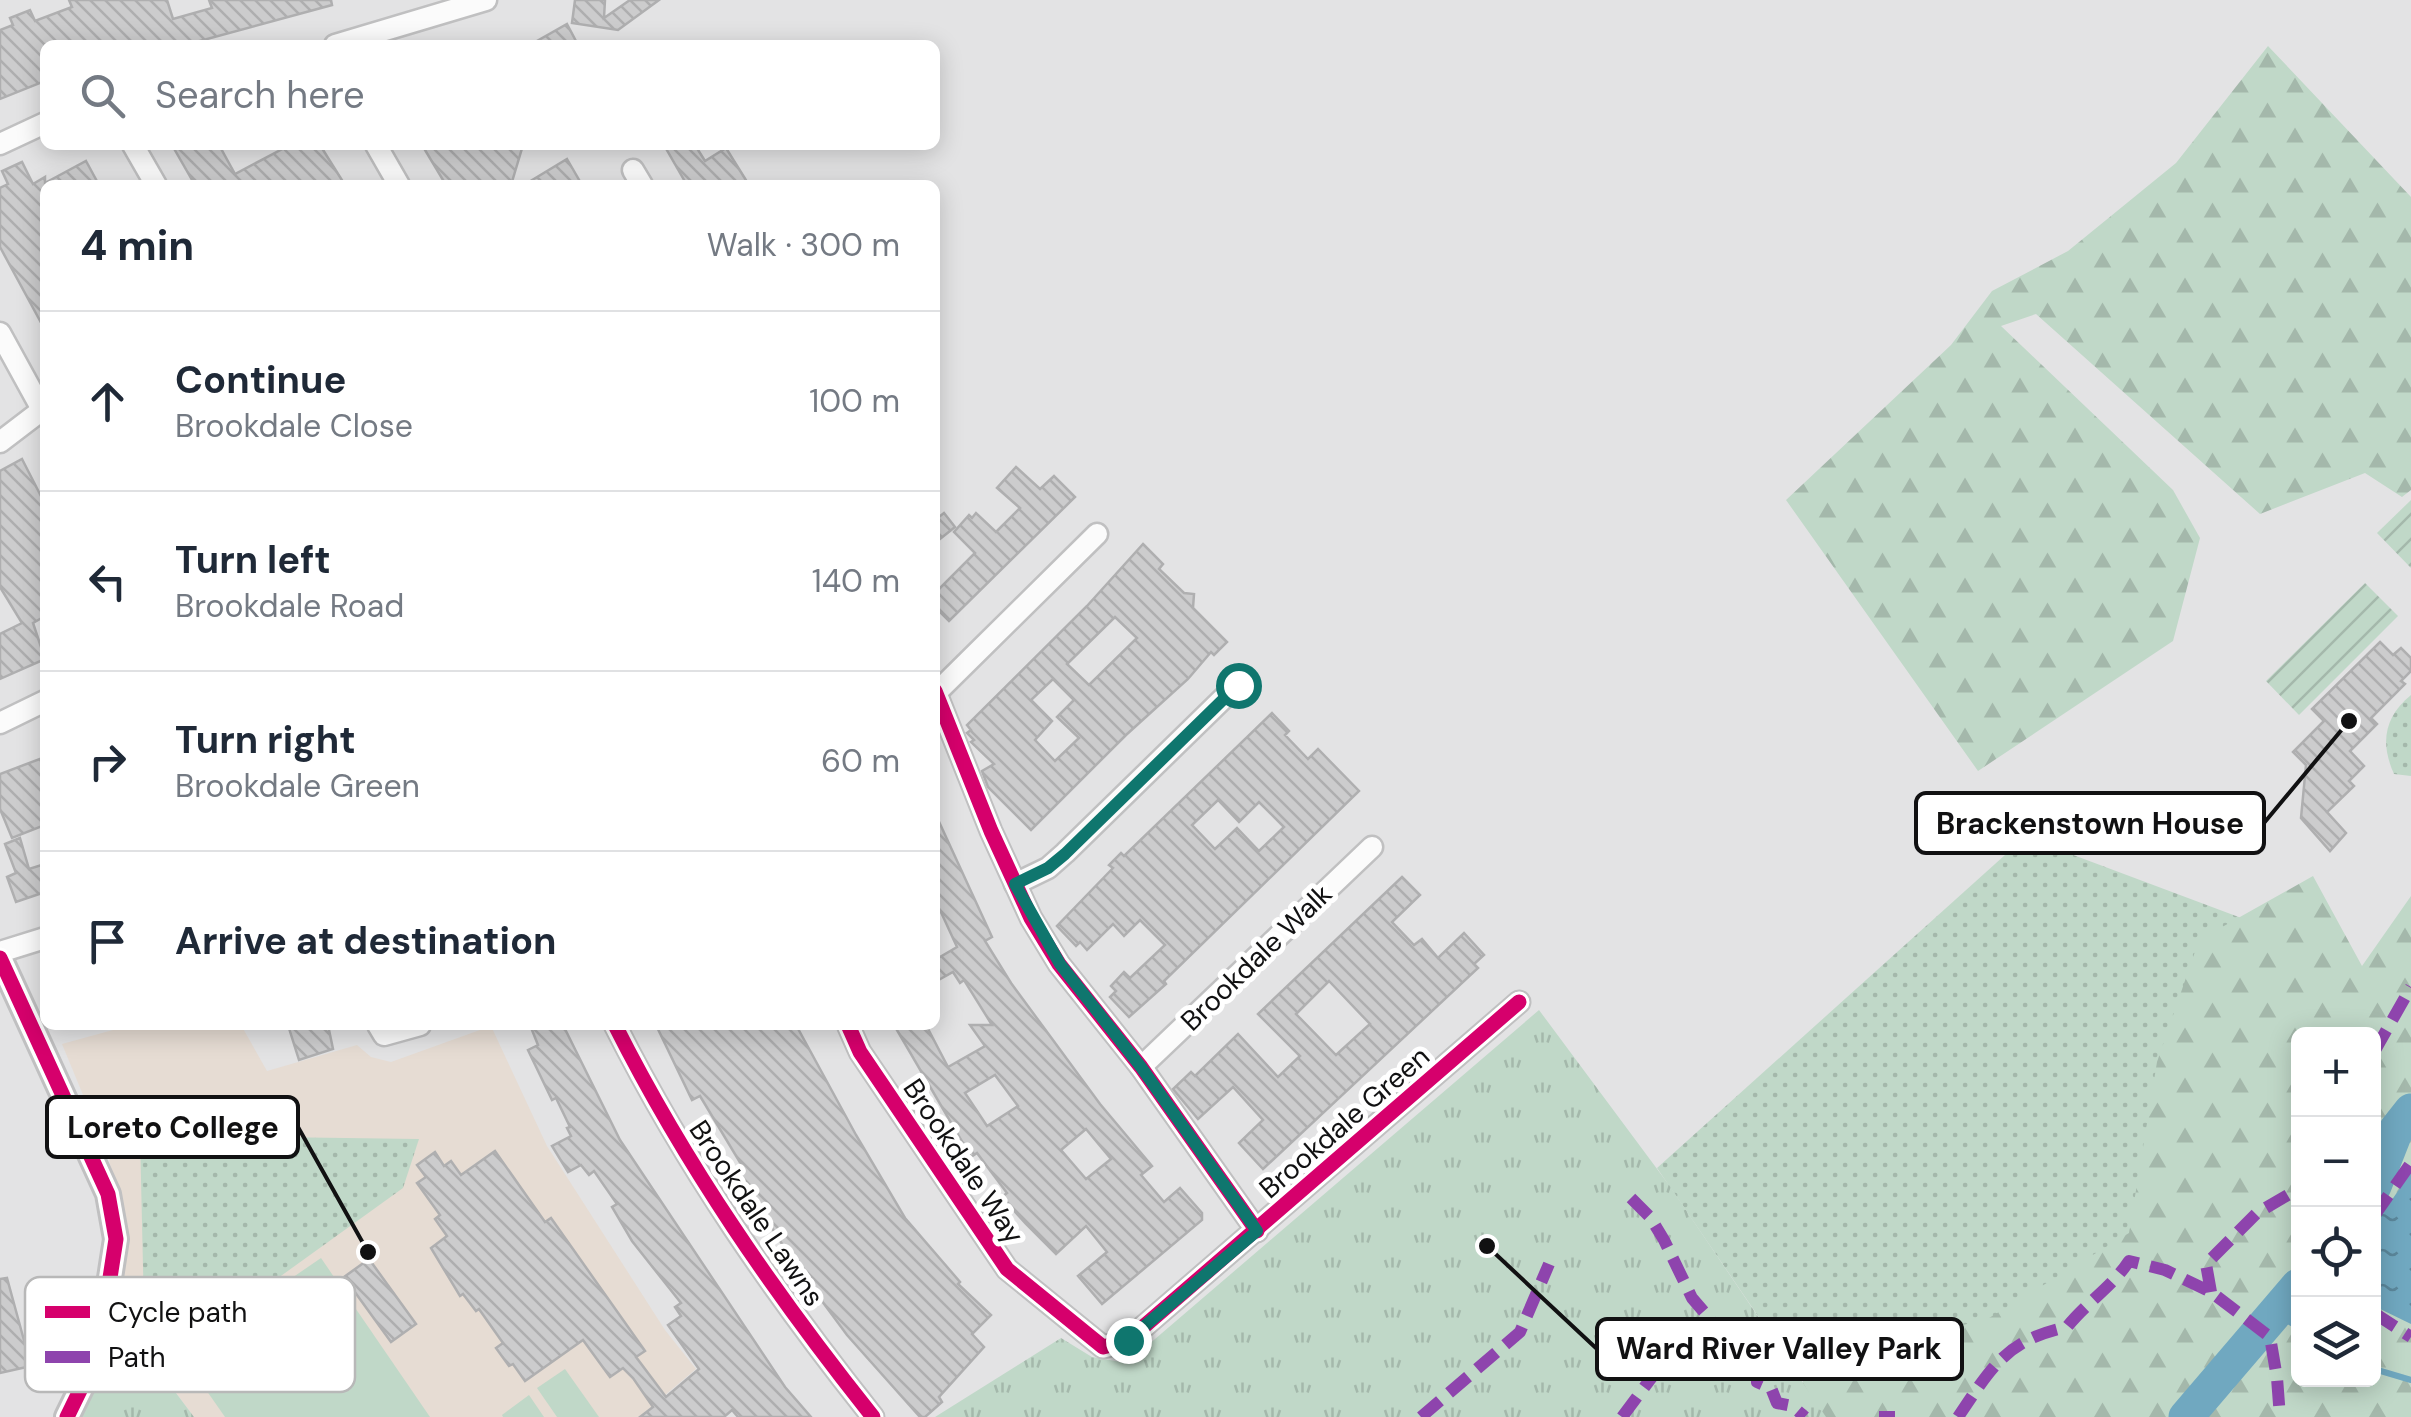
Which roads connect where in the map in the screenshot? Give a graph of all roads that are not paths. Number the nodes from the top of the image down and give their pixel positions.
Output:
1 (486, 0) edge
2 (352, 40) edge
3 (40, 126) edge
4 (0, 144) edge
5 (136, 150) edge
6 (379, 150) edge
7 (153, 180) edge
8 (396, 180) edge
9 (0, 333) edge
10 (40, 405) edge
11 (40, 415) edge
12 (0, 442) edge
13 (1097, 534) dead end
14 (1238, 685) dead end
15 (940, 687) edge
16 (40, 703) edge
17 (940, 704) edge
18 (0, 723) edge
19 (1372, 847) dead end
20 (1015, 884) junction
21 (40, 940) edge
22 (0, 955) edge
23 (1519, 1002) dead end
24 (618, 1030) edge
25 (850, 1030) edge
26 (1141, 1067) junction
27 (1257, 1231) junction
28 (110, 1277) edge
29 (1104, 1346) joint
30 (79, 1392) edge
31 (67, 1417) edge
32 (873, 1417) edge

1 - 2 street
3 - 4 street
5 - 7 street
6 - 8 street
9 - 10 street
11 - 12 street
13 - 15 street
14 - 20 street
16 - 18 street
17 - 20 street
19 - 26 street, Brookdale Walk
20 - 26 street
21 - 22 street
22 - 28 street
23 - 27 street, Brookdale Green
24 - 32 street, Brookdale Lawns
25 - 29 street, Brookdale Way
26 - 27 street
27 - 29 street, Brookdale Green
30 - 31 street

